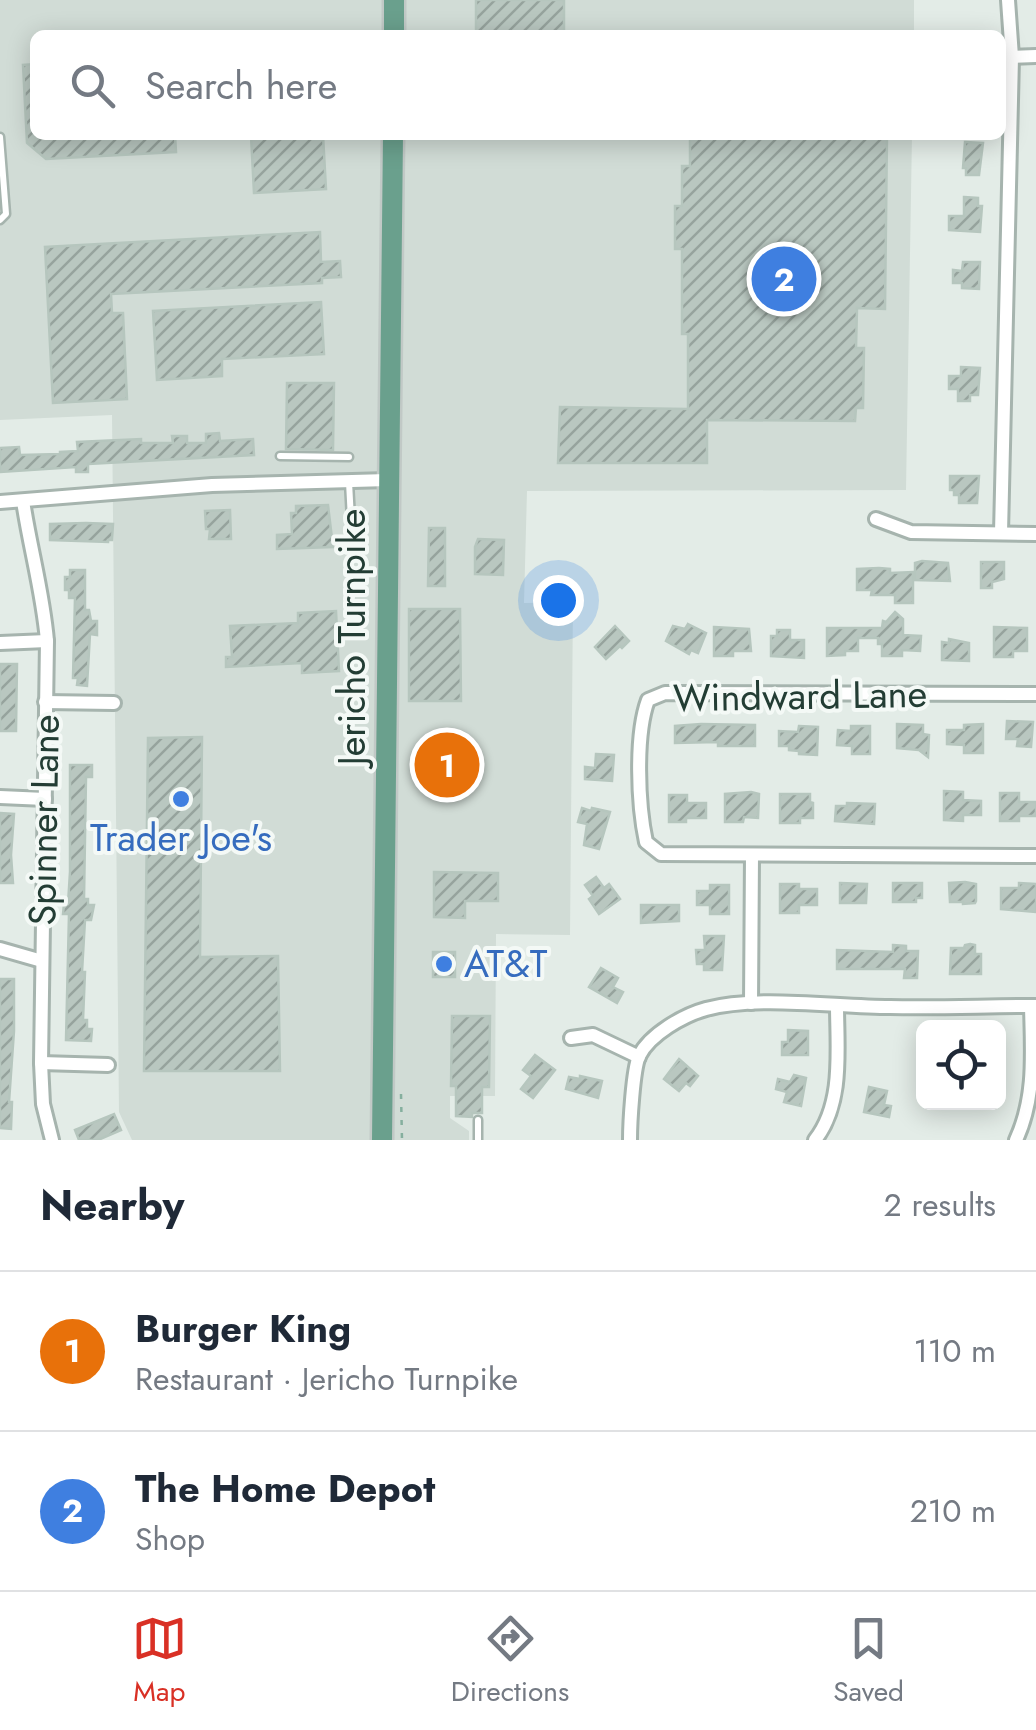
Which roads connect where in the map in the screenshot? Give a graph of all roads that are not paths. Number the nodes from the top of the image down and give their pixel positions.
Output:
1 (394, 0) edge
2 (1008, 0) edge
3 (394, 30) edge
4 (1036, 56) edge
5 (1012, 57) junction
6 (0, 137) edge
7 (393, 140) edge
8 (0, 220) edge
9 (280, 456) dead end
10 (349, 456) dead end
11 (349, 480) junction
12 (388, 480) junction
13 (24, 501) junction
14 (0, 502) edge
15 (876, 519) dead end
16 (1001, 534) junction
17 (1036, 534) edge
18 (352, 538) dead end
19 (47, 641) junction
20 (0, 643) edge
21 (1036, 694) edge
22 (45, 702) junction
23 (114, 703) dead end
24 (0, 797) edge
25 (44, 799) junction
26 (752, 855) junction
27 (1036, 856) edge
28 (0, 949) edge
29 (42, 961) junction
30 (751, 1003) junction
31 (837, 1006) junction
32 (1034, 1006) edge
33 (571, 1038) dead end
34 (639, 1057) junction
35 (40, 1063) junction
36 (108, 1065) dead end
37 (478, 1120) dead end
38 (52, 1140) edge
39 (382, 1140) edge
40 (478, 1140) edge
41 (630, 1140) edge
42 (815, 1140) edge
43 (1016, 1140) edge

1 - 3 main road
2 - 5 street
4 - 5 street
5 - 16 street
6 - 8 lane
7 - 12 main road, Jericho Turnpike
9 - 10 lane
11 - 12 street
11 - 13 street
11 - 18 lane
12 - 39 main road, Jericho Turnpike
13 - 14 street
13 - 19 street, Spinner Lane
15 - 16 street
16 - 17 street
19 - 20 street
19 - 22 street, Spinner Lane
21 - 26 street, Windward Lane
22 - 23 street
22 - 25 street, Spinner Lane
24 - 25 street
25 - 29 street, Spinner Lane
26 - 27 street, Windward Lane
26 - 30 street
28 - 29 street
29 - 35 street, Spinner Lane
30 - 31 street
30 - 34 street
31 - 32 street
31 - 42 street
32 - 43 street
33 - 34 street
34 - 41 street
35 - 36 street
35 - 38 street, Spinner Lane
37 - 40 lane

